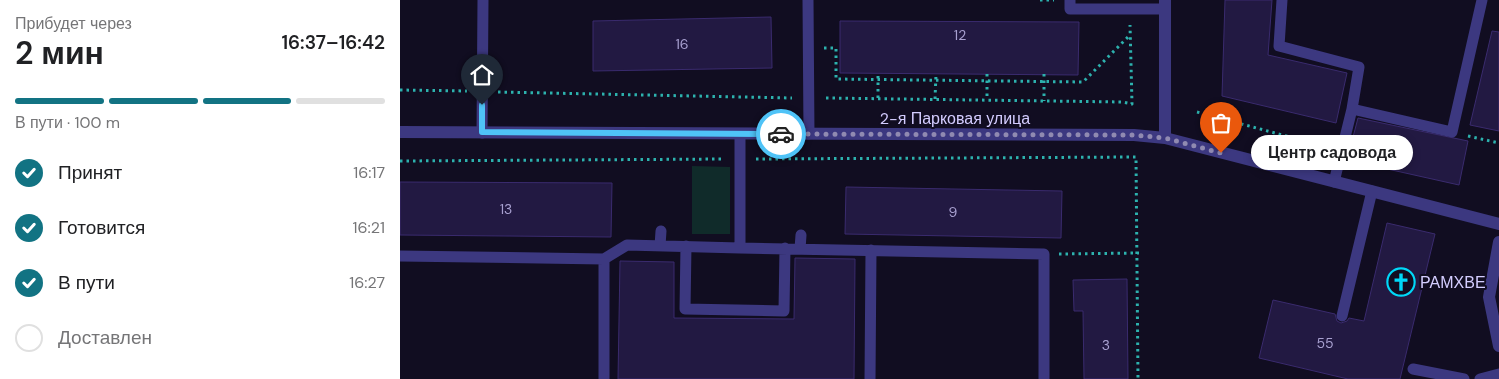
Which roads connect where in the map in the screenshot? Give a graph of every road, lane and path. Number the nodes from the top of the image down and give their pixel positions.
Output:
1 (483, 0) edge
2 (808, 0) edge
3 (1070, 0) edge
4 (1282, 0) edge
5 (1482, 0) edge
6 (1165, 5) edge
7 (1130, 9) junction
8 (1130, 34) junction
9 (809, 48) junction
10 (878, 73) dead end
11 (936, 74) dead end
12 (987, 74) dead end
13 (1044, 74) dead end
14 (879, 80) junction
15 (936, 80) junction
16 (987, 81) junction
17 (1044, 81) junction
18 (400, 90) edge
19 (482, 92) junction
20 (809, 98) junction
21 (878, 98) junction
22 (935, 99) junction
23 (987, 100) junction
24 (1044, 100) junction
25 (1352, 109) junction
26 (1197, 112) dead end
27 (400, 132) edge
28 (482, 132) junction
29 (1452, 132) junction
30 (809, 134) junction
31 (740, 135) junction
32 (1165, 138) junction
33 (1499, 143) edge
34 (1342, 150) junction
35 (740, 159) junction
36 (400, 161) edge
37 (1334, 182) junction
38 (1372, 191) junction
39 (1499, 224) edge
40 (661, 231) dead end
41 (801, 234) dead end
42 (1499, 242) edge
43 (660, 246) junction
44 (686, 246) junction
45 (740, 248) junction
46 (785, 248) junction
47 (800, 248) junction
48 (871, 250) junction
49 (1139, 253) junction
50 (1044, 254) junction
51 (400, 256) edge
52 (604, 258) junction
53 (1342, 316) dead end
54 (1499, 346) edge
55 (1413, 369) dead end
56 (1499, 374) edge
57 (604, 379) edge
58 (870, 379) edge
59 (1044, 379) edge
60 (1138, 379) edge
61 (1464, 379) edge
62 (1480, 379) edge

1 - 19 lane
2 - 9 lane
3 - 7 lane
4 - 25 lane
5 - 29 lane
6 - 7 lane
6 - 32 street
7 - 8 path
8 - 17 path
8 - 24 path
9 - 14 path
9 - 20 lane
10 - 14 path
11 - 15 path
12 - 16 path
13 - 17 path
14 - 15 path
14 - 21 path
15 - 16 path
15 - 22 path
16 - 17 path
16 - 23 path
17 - 24 path
18 - 19 path
19 - 20 path
19 - 28 lane
20 - 21 path
20 - 30 lane
21 - 22 path
22 - 23 path
23 - 24 path
25 - 29 lane
25 - 34 lane
26 - 34 path
27 - 28 street, 2-я Парковая улица
28 - 31 street, 2-я Парковая улица
29 - 33 path
30 - 31 street, 2-я Парковая улица
30 - 32 street, 2-я Парковая улица
31 - 35 lane
32 - 37 street, 2-я Парковая улица
34 - 37 lane
35 - 36 path
35 - 45 lane
35 - 49 path
37 - 38 street, 2-я Парковая улица
38 - 39 street, 2-я Парковая улица
38 - 53 lane
40 - 43 lane
41 - 47 lane
42 - 54 street
43 - 44 lane
43 - 52 lane
44 - 45 lane
44 - 46 lane
45 - 46 lane
46 - 47 lane
47 - 48 lane
48 - 50 lane
48 - 58 lane
49 - 50 path
49 - 60 path
50 - 59 lane
51 - 52 lane
52 - 57 lane
55 - 61 lane
56 - 62 lane

